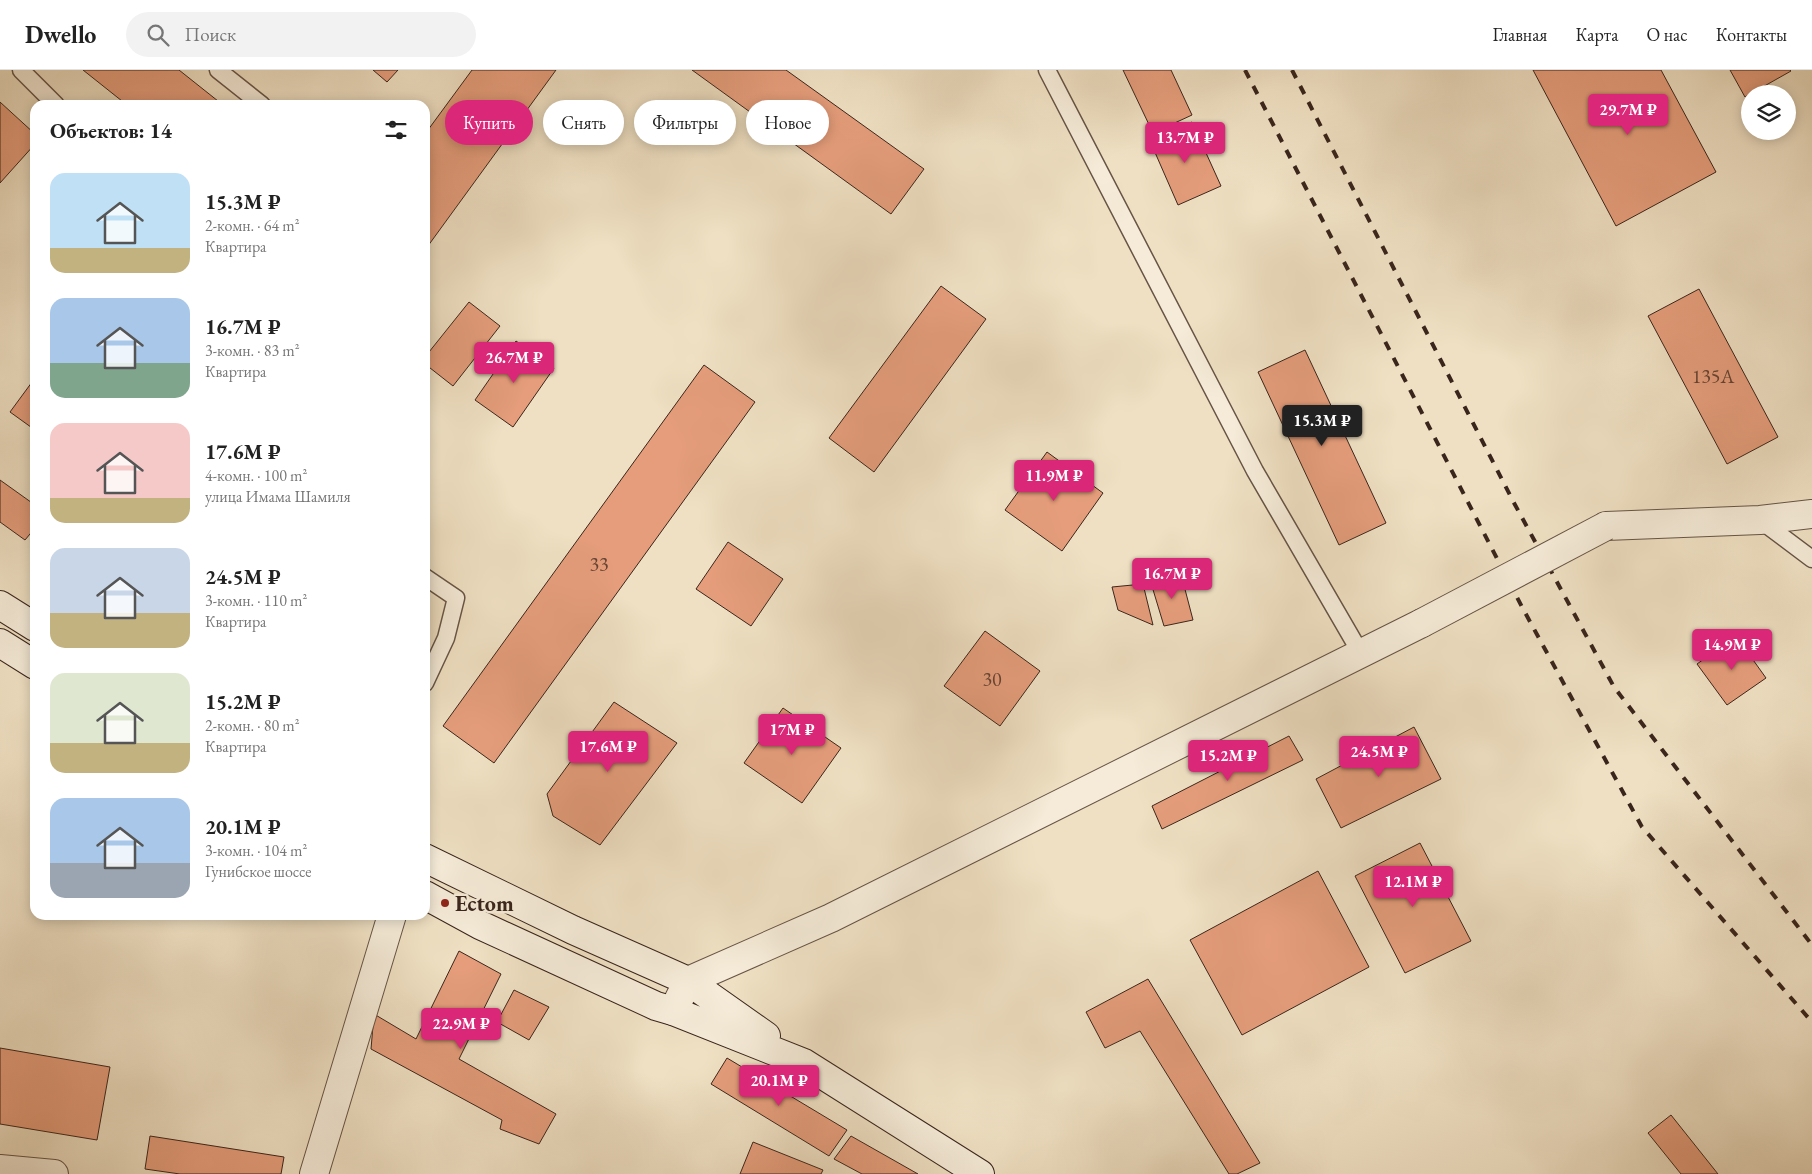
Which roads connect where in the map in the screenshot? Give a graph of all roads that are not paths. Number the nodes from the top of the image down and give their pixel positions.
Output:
1 (21, 70) edge
2 (218, 70) edge
3 (1047, 70) edge
4 (51, 100) edge
5 (256, 100) edge
6 (1812, 514) edge
7 (1760, 520) junction
8 (1812, 559) edge
9 (430, 580) edge
10 (0, 606) edge
11 (30, 624) edge
12 (0, 643) edge
13 (1360, 652) junction
14 (30, 662) edge
15 (430, 672) edge
16 (430, 860) edge
17 (430, 898) edge
18 (390, 920) edge
19 (688, 981) junction
20 (673, 1010) junction
21 (804, 1063) junction
22 (0, 1169) edge
23 (54, 1174) edge
24 (314, 1174) edge
25 (980, 1174) edge

1 - 4 lane
2 - 5 lane
3 - 13 lane
6 - 7 street
7 - 8 lane
7 - 13 street, bridge
9 - 15 lane
10 - 11 street
12 - 14 street
13 - 19 street
16 - 19 street
17 - 20 street
18 - 24 street
19 - 20 street
19 - 21 street
20 - 21 street
21 - 25 street
22 - 23 street

